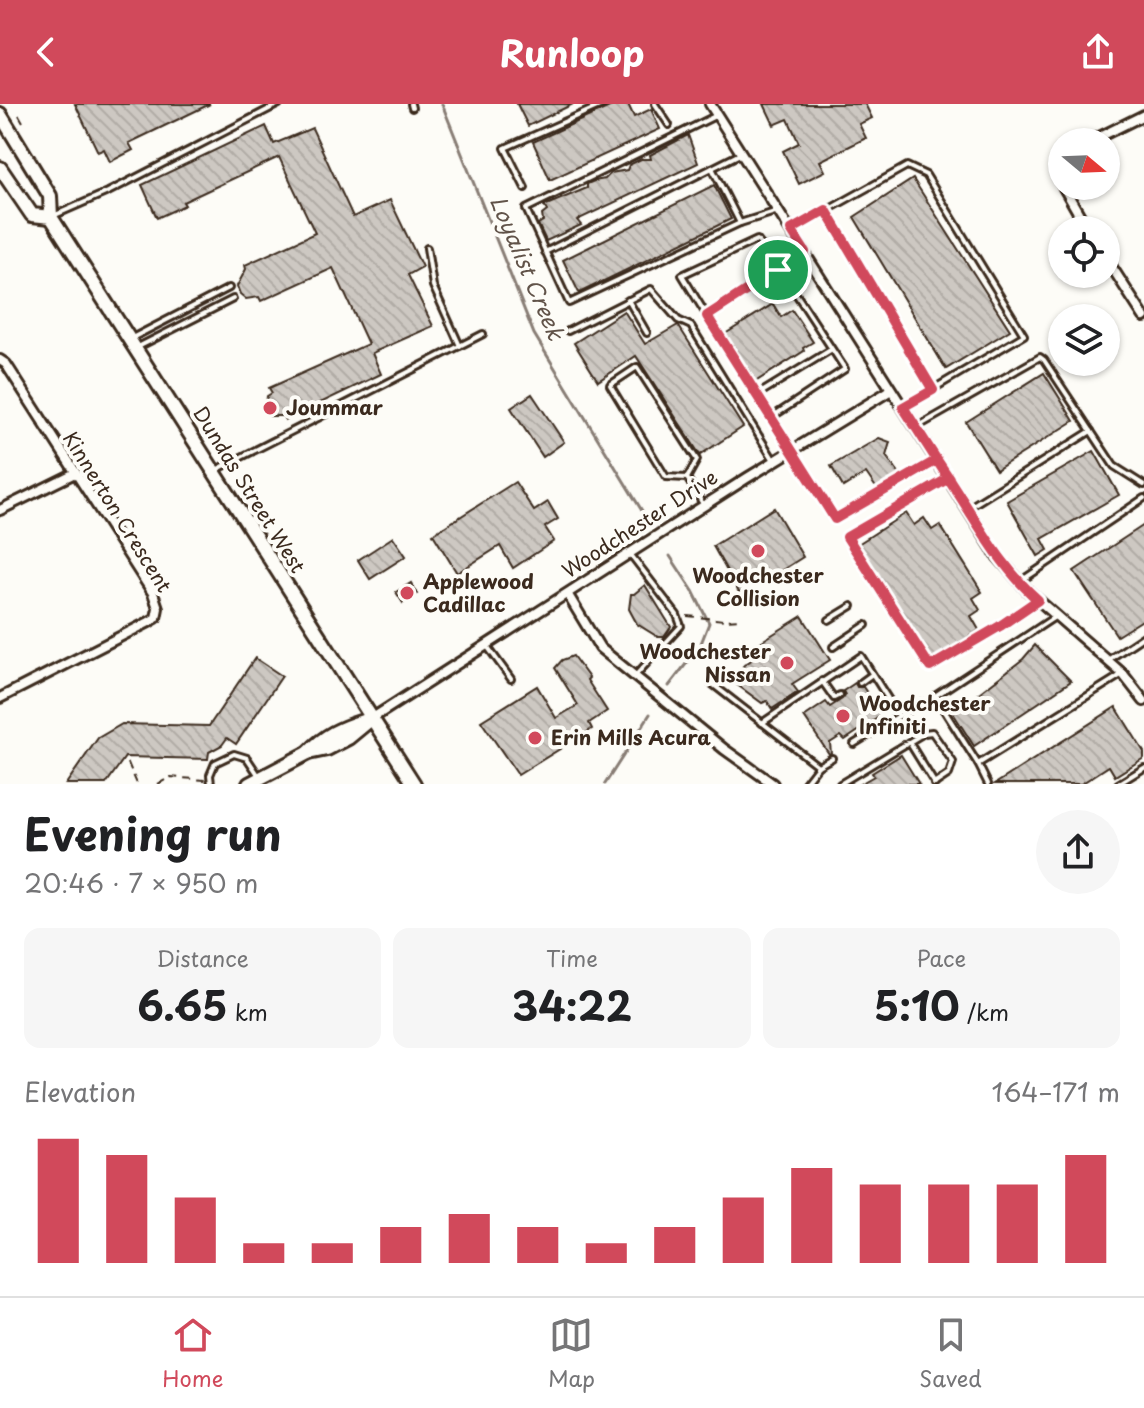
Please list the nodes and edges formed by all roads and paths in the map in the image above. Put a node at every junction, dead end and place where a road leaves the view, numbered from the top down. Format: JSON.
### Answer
{"nodes":[{"id":1,"x":279,"y":104,"type":"edge"},
{"id":2,"x":604,"y":104,"type":"edge"},
{"id":3,"x":655,"y":104,"type":"edge"},
{"id":4,"x":710,"y":104,"type":"edge"},
{"id":5,"x":0,"y":114,"type":"edge"},
{"id":6,"x":19,"y":115,"type":"dead end"},
{"id":7,"x":717,"y":115,"type":"junction"},
{"id":8,"x":1144,"y":115,"type":"edge"},
{"id":9,"x":23,"y":122,"type":"dead end"},
{"id":10,"x":669,"y":125,"type":"dead end"},
{"id":11,"x":1118,"y":128,"type":"edge"},
{"id":12,"x":742,"y":153,"type":"junction"},
{"id":13,"x":0,"y":168,"type":"edge"},
{"id":14,"x":712,"y":168,"type":"junction"},
{"id":15,"x":525,"y":188,"type":"dead end"},
{"id":16,"x":826,"y":210,"type":"junction"},
{"id":17,"x":779,"y":211,"type":"junction"},
{"id":18,"x":51,"y":217,"type":"junction"},
{"id":19,"x":740,"y":223,"type":"junction"},
{"id":20,"x":791,"y":230,"type":"junction"},
{"id":21,"x":427,"y":248,"type":"dead end"},
{"id":22,"x":545,"y":252,"type":"junction"},
{"id":23,"x":805,"y":252,"type":"junction"},
{"id":24,"x":778,"y":270,"type":"junction"},
{"id":25,"x":1120,"y":280,"type":"edge"},
{"id":26,"x":229,"y":288,"type":"dead end"},
{"id":27,"x":233,"y":299,"type":"dead end"},
{"id":28,"x":628,"y":300,"type":"junction"},
{"id":29,"x":707,"y":316,"type":"junction"},
{"id":30,"x":1144,"y":317,"type":"edge"},
{"id":31,"x":568,"y":331,"type":"dead end"},
{"id":32,"x":647,"y":333,"type":"dead end"},
{"id":33,"x":483,"y":334,"type":"dead end"},
{"id":34,"x":133,"y":344,"type":"junction"},
{"id":35,"x":460,"y":346,"type":"junction"},
{"id":36,"x":832,"y":349,"type":"junction"},
{"id":37,"x":0,"y":360,"type":"edge"},
{"id":38,"x":891,"y":390,"type":"junction"},
{"id":39,"x":933,"y":390,"type":"junction"},
{"id":40,"x":757,"y":395,"type":"junction"},
{"id":41,"x":903,"y":407,"type":"junction"},
{"id":42,"x":772,"y":417,"type":"junction"},
{"id":43,"x":916,"y":428,"type":"junction"},
{"id":44,"x":1091,"y":431,"type":"junction"},
{"id":45,"x":792,"y":450,"type":"junction"},
{"id":46,"x":937,"y":460,"type":"junction"},
{"id":47,"x":775,"y":462,"type":"junction"},
{"id":48,"x":214,"y":471,"type":"junction"},
{"id":49,"x":75,"y":473,"type":"junction"},
{"id":50,"x":687,"y":478,"type":"junction"},
{"id":51,"x":949,"y":478,"type":"junction"},
{"id":52,"x":1144,"y":485,"type":"edge"},
{"id":53,"x":1144,"y":498,"type":"edge"},
{"id":54,"x":705,"y":506,"type":"junction"},
{"id":55,"x":968,"y":508,"type":"junction"},
{"id":56,"x":0,"y":510,"type":"edge"},
{"id":57,"x":629,"y":553,"type":"junction"},
{"id":58,"x":1019,"y":583,"type":"junction"},
{"id":59,"x":568,"y":595,"type":"junction"},
{"id":60,"x":1038,"y":600,"type":"junction"},
{"id":61,"x":852,"y":606,"type":"dead end"},
{"id":62,"x":677,"y":615,"type":"junction"},
{"id":63,"x":1056,"y":616,"type":"junction"},
{"id":64,"x":741,"y":619,"type":"dead end"},
{"id":65,"x":829,"y":620,"type":"dead end"},
{"id":66,"x":866,"y":625,"type":"dead end"},
{"id":67,"x":1144,"y":636,"type":"edge"},
{"id":68,"x":487,"y":646,"type":"junction"},
{"id":69,"x":833,"y":647,"type":"dead end"},
{"id":70,"x":1108,"y":660,"type":"junction"},
{"id":71,"x":872,"y":674,"type":"junction"},
{"id":72,"x":1123,"y":674,"type":"junction"},
{"id":73,"x":634,"y":677,"type":"junction"},
{"id":74,"x":511,"y":679,"type":"dead end"},
{"id":75,"x":822,"y":681,"type":"junction"},
{"id":76,"x":711,"y":683,"type":"dead end"},
{"id":77,"x":860,"y":683,"type":"dead end"},
{"id":78,"x":840,"y":695,"type":"dead end"},
{"id":79,"x":0,"y":698,"type":"edge"},
{"id":80,"x":1144,"y":701,"type":"edge"},
{"id":81,"x":922,"y":702,"type":"dead end"},
{"id":82,"x":899,"y":716,"type":"junction"},
{"id":83,"x":371,"y":719,"type":"junction"},
{"id":84,"x":762,"y":723,"type":"junction"},
{"id":85,"x":909,"y":742,"type":"junction"},
{"id":86,"x":854,"y":744,"type":"dead end"},
{"id":87,"x":832,"y":758,"type":"dead end"},
{"id":88,"x":128,"y":763,"type":"dead end"},
{"id":89,"x":978,"y":764,"type":"junction"},
{"id":90,"x":818,"y":766,"type":"junction"},
{"id":91,"x":1144,"y":768,"type":"edge"},
{"id":92,"x":758,"y":774,"type":"junction"},
{"id":93,"x":254,"y":781,"type":"edge"},
{"id":94,"x":211,"y":782,"type":"edge"},
{"id":95,"x":137,"y":784,"type":"edge"},
{"id":96,"x":158,"y":784,"type":"edge"},
{"id":97,"x":414,"y":784,"type":"edge"},
{"id":98,"x":763,"y":784,"type":"edge"},
{"id":99,"x":773,"y":784,"type":"edge"},
{"id":100,"x":804,"y":784,"type":"edge"},
{"id":101,"x":840,"y":784,"type":"edge"},
{"id":102,"x":935,"y":784,"type":"edge"},
{"id":103,"x":988,"y":784,"type":"edge"},
{"id":104,"x":1118,"y":784,"type":"edge"}],
"edges":[{"from":1,"to":18,"type":"lane"},
{"from":2,"to":15,"type":"lane"},
{"from":3,"to":10,"type":"lane"},
{"from":4,"to":7,"type":"street"},
{"from":5,"to":18,"type":"main road","name":"Dundas Street West"},
{"from":6,"to":9,"type":"path"},
{"from":7,"to":12,"type":"street"},
{"from":7,"to":22,"type":"lane"},
{"from":8,"to":11,"type":"street"},
{"from":12,"to":14,"type":"lane"},
{"from":12,"to":17,"type":"street"},
{"from":13,"to":18,"type":"main road","name":"Dundas Street West"},
{"from":14,"to":19,"type":"lane"},
{"from":14,"to":22,"type":"lane"},
{"from":16,"to":20,"type":"lane"},
{"from":16,"to":39,"type":"lane"},
{"from":16,"to":39,"type":"lane"},
{"from":17,"to":19,"type":"lane"},
{"from":17,"to":20,"type":"street"},
{"from":18,"to":34,"type":"main road","name":"Dundas Street West"},
{"from":19,"to":22,"type":"lane"},
{"from":20,"to":23,"type":"street"},
{"from":21,"to":35,"type":"lane"},
{"from":23,"to":24,"type":"lane"},
{"from":23,"to":38,"type":"street"},
{"from":24,"to":29,"type":"lane"},
{"from":24,"to":29,"type":"lane"},
{"from":24,"to":36,"type":"lane"},
{"from":25,"to":30,"type":"street"},
{"from":26,"to":34,"type":"lane"},
{"from":27,"to":34,"type":"lane"},
{"from":28,"to":31,"type":"lane"},
{"from":28,"to":32,"type":"lane"},
{"from":28,"to":47,"type":"lane"},
{"from":29,"to":40,"type":"lane"},
{"from":33,"to":35,"type":"lane"},
{"from":34,"to":48,"type":"main road","name":"Dundas Street West"},
{"from":35,"to":48,"type":"lane"},
{"from":36,"to":40,"type":"lane"},
{"from":36,"to":42,"type":"lane"},
{"from":37,"to":49,"type":"street","name":"Kinnerton Crescent"},
{"from":38,"to":41,"type":"street"},
{"from":38,"to":45,"type":"street","name":"Woodchester Drive"},
{"from":39,"to":41,"type":"lane"},
{"from":40,"to":42,"type":"lane"},
{"from":41,"to":43,"type":"street"},
{"from":42,"to":45,"type":"lane"},
{"from":43,"to":44,"type":"lane"},
{"from":43,"to":46,"type":"street"},
{"from":44,"to":52,"type":"lane"},
{"from":44,"to":55,"type":"lane"},
{"from":45,"to":46,"type":"lane"},
{"from":45,"to":47,"type":"street","name":"Woodchester Drive"},
{"from":46,"to":51,"type":"street"},
{"from":47,"to":54,"type":"street","name":"Woodchester Drive"},
{"from":48,"to":83,"type":"main road","name":"Dundas Street West"},
{"from":49,"to":56,"type":"street"},
{"from":49,"to":79,"type":"street","name":"Kinnerton Crescent"},
{"from":50,"to":50,"type":"lane"},
{"from":50,"to":54,"type":"lane"},
{"from":51,"to":55,"type":"street"},
{"from":51,"to":60,"type":"lane"},
{"from":53,"to":58,"type":"lane"},
{"from":54,"to":57,"type":"street","name":"Woodchester Drive"},
{"from":55,"to":58,"type":"street"},
{"from":57,"to":59,"type":"street","name":"Woodchester Drive"},
{"from":57,"to":62,"type":"lane"},
{"from":58,"to":60,"type":"street"},
{"from":59,"to":68,"type":"street","name":"Woodchester Drive"},
{"from":59,"to":73,"type":"street"},
{"from":60,"to":63,"type":"street"},
{"from":61,"to":65,"type":"lane"},
{"from":62,"to":64,"type":"path"},
{"from":62,"to":73,"type":"lane"},
{"from":63,"to":70,"type":"street"},
{"from":63,"to":89,"type":"lane"},
{"from":66,"to":69,"type":"lane"},
{"from":67,"to":70,"type":"lane"},
{"from":68,"to":74,"type":"lane"},
{"from":68,"to":83,"type":"street","name":"Woodchester Drive"},
{"from":70,"to":72,"type":"street"},
{"from":71,"to":75,"type":"lane"},
{"from":71,"to":77,"type":"lane"},
{"from":71,"to":82,"type":"lane"},
{"from":72,"to":80,"type":"street"},
{"from":72,"to":89,"type":"lane"},
{"from":73,"to":92,"type":"street"},
{"from":75,"to":78,"type":"lane"},
{"from":75,"to":84,"type":"lane"},
{"from":76,"to":84,"type":"lane"},
{"from":81,"to":82,"type":"lane"},
{"from":82,"to":86,"type":"lane"},
{"from":83,"to":93,"type":"main road","name":"Woodchester Drive"},
{"from":83,"to":97,"type":"main road","name":"Dundas Street West"},
{"from":84,"to":90,"type":"lane"},
{"from":85,"to":101,"type":"lane"},
{"from":85,"to":102,"type":"lane"},
{"from":85,"to":102,"type":"lane"},
{"from":87,"to":90,"type":"lane"},
{"from":88,"to":95,"type":"path"},
{"from":89,"to":103,"type":"lane"},
{"from":90,"to":100,"type":"lane"},
{"from":91,"to":104,"type":"lane"},
{"from":92,"to":98,"type":"street"},
{"from":92,"to":99,"type":"street"},
{"from":93,"to":94,"type":"lane"},
{"from":94,"to":96,"type":"path"}]}
